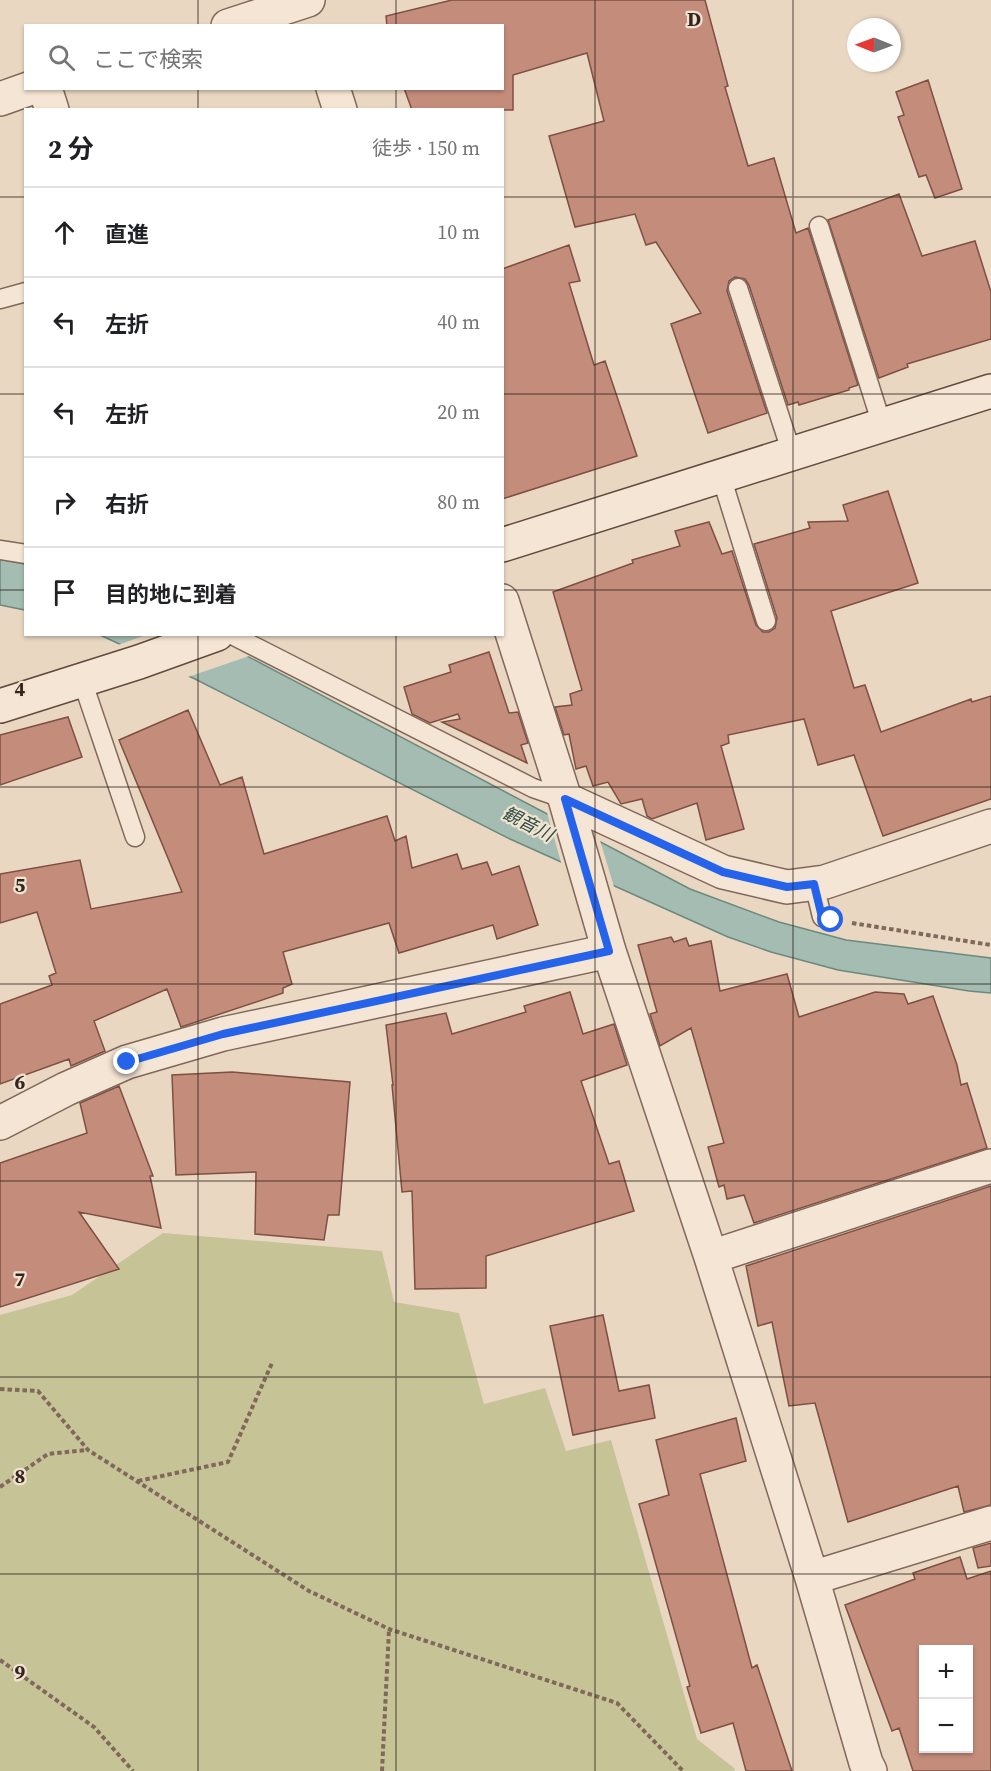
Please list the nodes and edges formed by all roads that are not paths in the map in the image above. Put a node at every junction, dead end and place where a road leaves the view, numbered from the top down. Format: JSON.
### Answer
{"nodes":[{"id":1,"x":307,"y":7,"type":"edge"},
{"id":2,"x":236,"y":24,"type":"edge"},
{"id":3,"x":25,"y":90,"type":"edge"},
{"id":4,"x":46,"y":90,"type":"edge"},
{"id":5,"x":334,"y":90,"type":"edge"},
{"id":6,"x":0,"y":99,"type":"edge"},
{"id":7,"x":51,"y":108,"type":"edge"},
{"id":8,"x":339,"y":108,"type":"edge"},
{"id":9,"x":819,"y":226,"type":"dead end"},
{"id":10,"x":738,"y":288,"type":"dead end"},
{"id":11,"x":24,"y":293,"type":"edge"},
{"id":12,"x":0,"y":299,"type":"edge"},
{"id":13,"x":989,"y":397,"type":"edge"},
{"id":14,"x":882,"y":425,"type":"junction"},
{"id":15,"x":792,"y":454,"type":"junction"},
{"id":16,"x":721,"y":476,"type":"junction"},
{"id":17,"x":504,"y":544,"type":"edge"},
{"id":18,"x":0,"y":550,"type":"edge"},
{"id":19,"x":24,"y":554,"type":"edge"},
{"id":20,"x":504,"y":607,"type":"edge"},
{"id":21,"x":766,"y":621,"type":"dead end"},
{"id":22,"x":213,"y":636,"type":"edge"},
{"id":23,"x":234,"y":636,"type":"edge"},
{"id":24,"x":81,"y":680,"type":"junction"},
{"id":25,"x":0,"y":706,"type":"edge"},
{"id":26,"x":567,"y":806,"type":"junction"},
{"id":27,"x":991,"y":826,"type":"edge"},
{"id":28,"x":135,"y":837,"type":"dead end"},
{"id":29,"x":814,"y":884,"type":"junction"},
{"id":30,"x":822,"y":917,"type":"road end"},
{"id":31,"x":609,"y":951,"type":"junction"},
{"id":32,"x":0,"y":1123,"type":"edge"},
{"id":33,"x":991,"y":1166,"type":"edge"},
{"id":34,"x":711,"y":1257,"type":"junction"},
{"id":35,"x":991,"y":1523,"type":"edge"},
{"id":36,"x":812,"y":1578,"type":"junction"},
{"id":37,"x":870,"y":1771,"type":"edge"}],
"edges":[{"from":1,"to":2,"type":"street"},
{"from":3,"to":6,"type":"street"},
{"from":4,"to":7,"type":"street"},
{"from":5,"to":8,"type":"street"},
{"from":9,"to":14,"type":"lane"},
{"from":10,"to":15,"type":"lane"},
{"from":11,"to":12,"type":"lane"},
{"from":13,"to":14,"type":"street"},
{"from":14,"to":15,"type":"street"},
{"from":15,"to":16,"type":"street"},
{"from":16,"to":17,"type":"street"},
{"from":16,"to":21,"type":"lane"},
{"from":18,"to":19,"type":"lane"},
{"from":20,"to":26,"type":"street"},
{"from":22,"to":24,"type":"street"},
{"from":23,"to":26,"type":"lane"},
{"from":24,"to":25,"type":"street"},
{"from":24,"to":28,"type":"lane"},
{"from":26,"to":29,"type":"street"},
{"from":26,"to":31,"type":"street"},
{"from":27,"to":29,"type":"street"},
{"from":29,"to":30,"type":"lane"},
{"from":31,"to":32,"type":"street"},
{"from":31,"to":34,"type":"street"},
{"from":33,"to":34,"type":"street"},
{"from":34,"to":36,"type":"street"},
{"from":35,"to":36,"type":"street"},
{"from":36,"to":37,"type":"street"}]}
